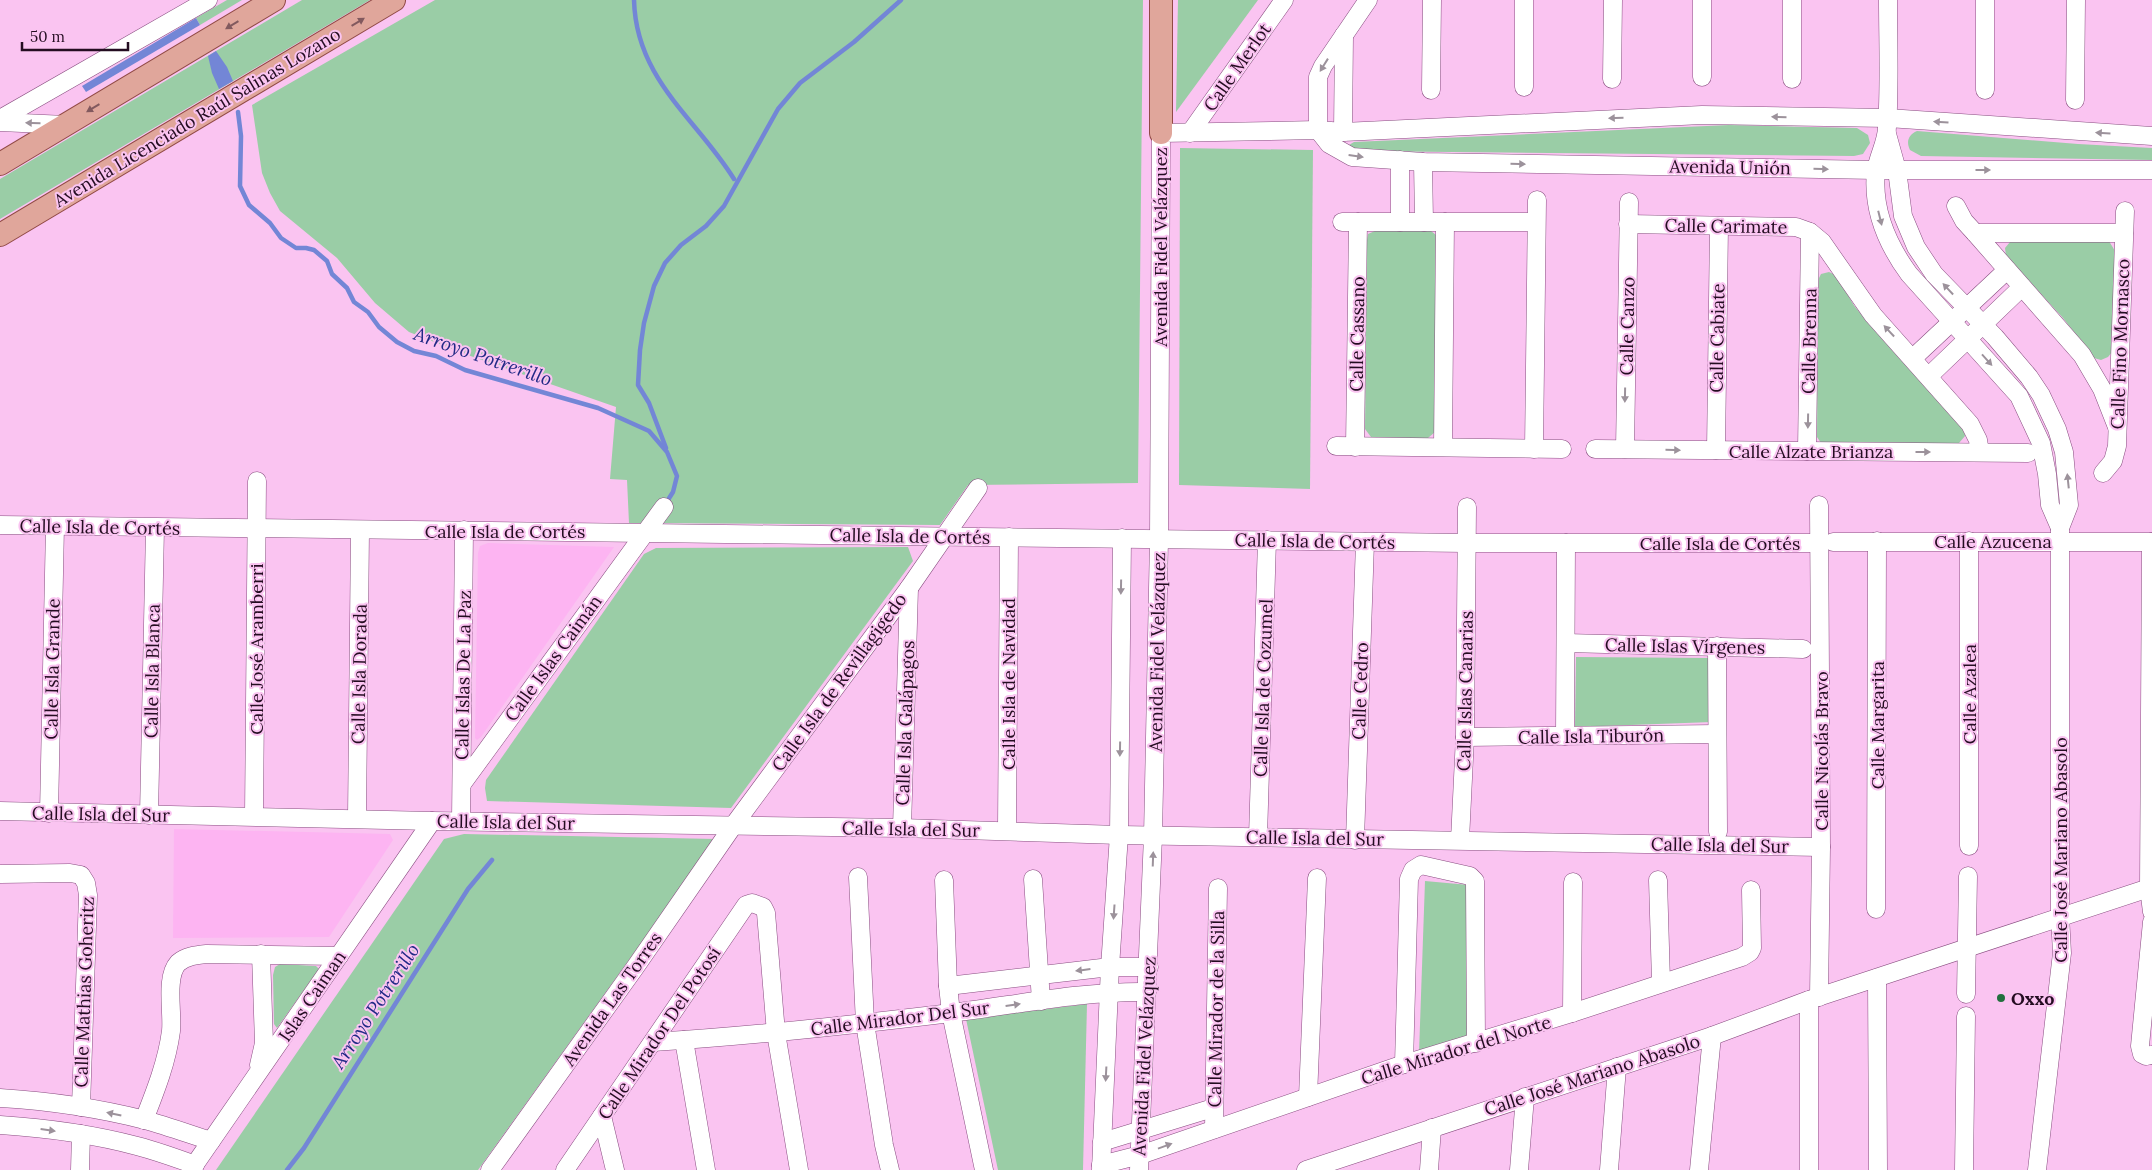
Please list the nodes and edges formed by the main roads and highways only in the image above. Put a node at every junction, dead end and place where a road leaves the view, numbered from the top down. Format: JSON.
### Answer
{"nodes":[{"id":1,"x":274,"y":0,"type":"edge"},
{"id":2,"x":394,"y":0,"type":"edge"},
{"id":3,"x":1161,"y":0,"type":"edge"},
{"id":4,"x":1161,"y":133,"type":"road end"},
{"id":5,"x":0,"y":164,"type":"edge"},
{"id":6,"x":36,"y":213,"type":"junction"},
{"id":7,"x":0,"y":216,"type":"edge"},
{"id":8,"x":0,"y":235,"type":"edge"}],
"edges":[{"from":1,"to":5,"type":"main road","one_way":true},
{"from":6,"to":2,"type":"main road","name":"Avenida Licenciado Raúl Salinas Lozano","one_way":true},
{"from":3,"to":4,"type":"main road"},
{"from":6,"to":7,"type":"main road"},
{"from":6,"to":8,"type":"main road","name":"Avenida Licenciado Raúl Salinas Lozano"}]}
